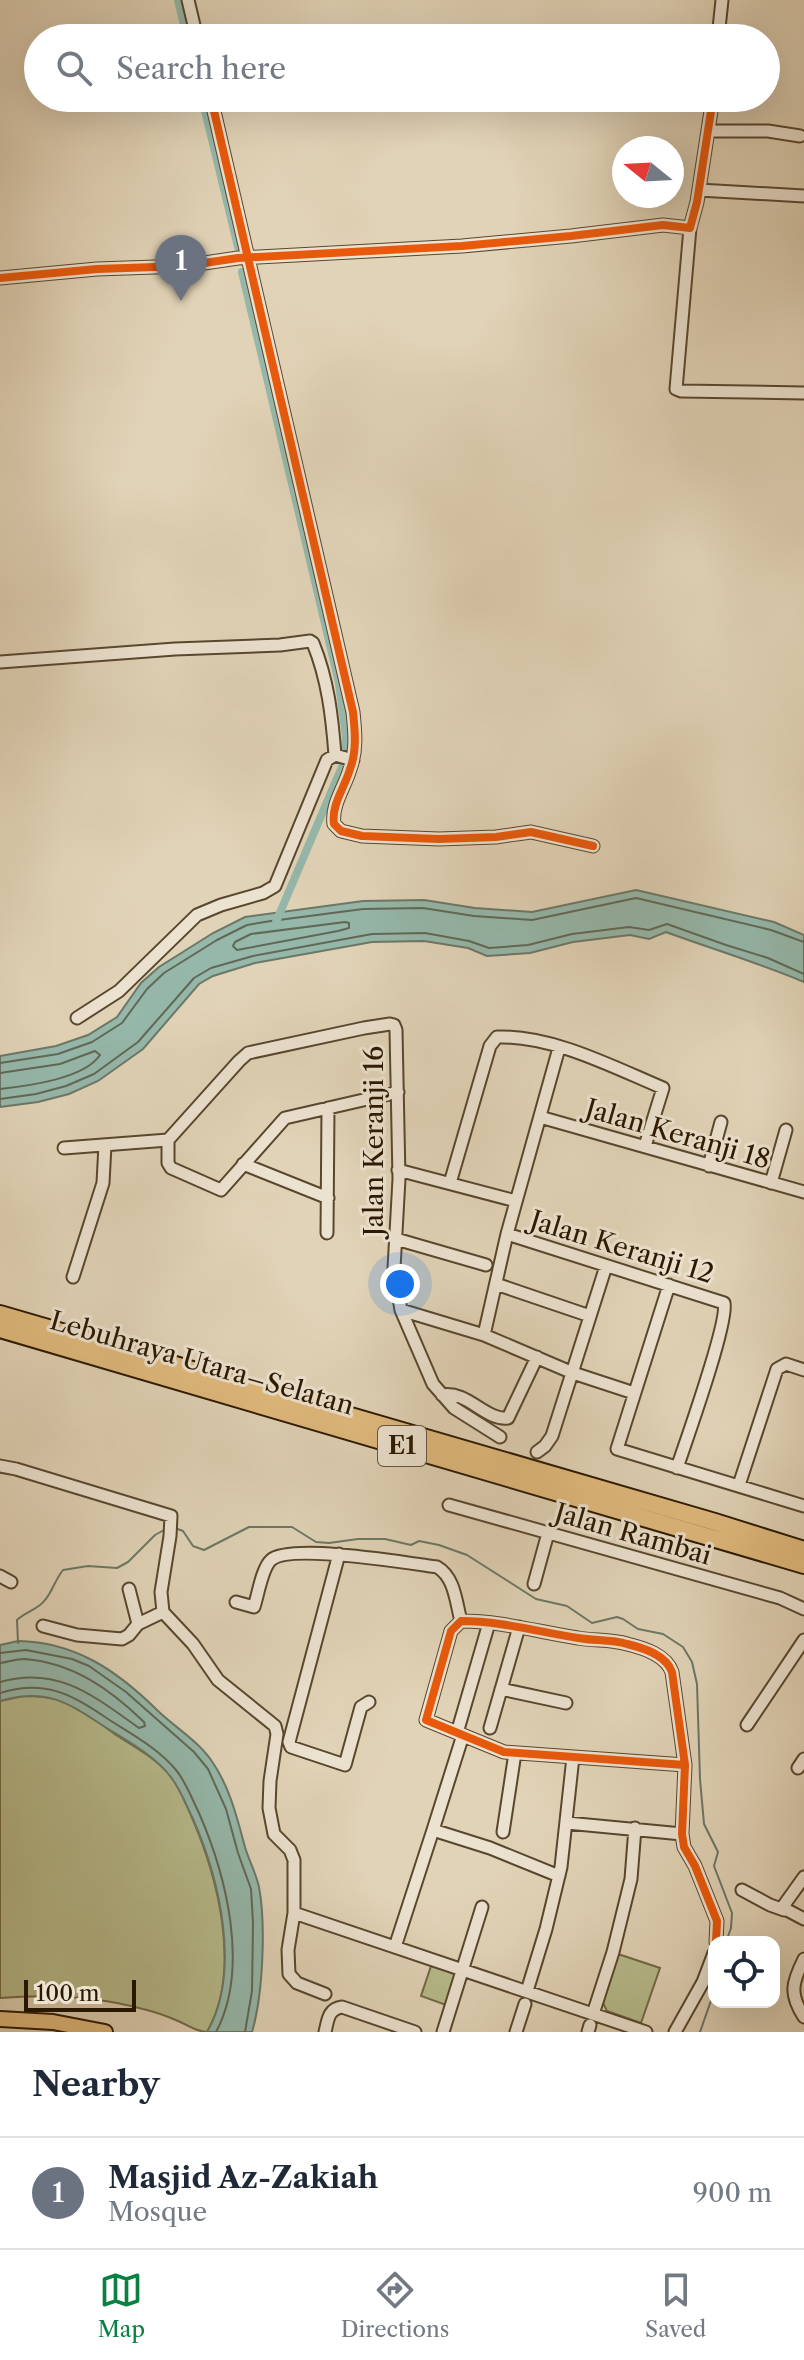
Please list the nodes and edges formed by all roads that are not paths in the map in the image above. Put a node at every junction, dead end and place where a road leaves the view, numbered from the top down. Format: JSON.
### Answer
{"nodes":[{"id":1,"x":188,"y":0,"type":"edge"},
{"id":2,"x":722,"y":0,"type":"edge"},
{"id":3,"x":194,"y":24,"type":"edge"},
{"id":4,"x":719,"y":24,"type":"edge"},
{"id":5,"x":214,"y":112,"type":"edge"},
{"id":6,"x":711,"y":112,"type":"edge"},
{"id":7,"x":708,"y":131,"type":"junction"},
{"id":8,"x":800,"y":136,"type":"dead end"},
{"id":9,"x":699,"y":190,"type":"junction"},
{"id":10,"x":804,"y":196,"type":"edge"},
{"id":11,"x":690,"y":228,"type":"junction"},
{"id":12,"x":247,"y":258,"type":"junction"},
{"id":13,"x":0,"y":278,"type":"edge"},
{"id":14,"x":804,"y":393,"type":"edge"},
{"id":15,"x":0,"y":662,"type":"edge"},
{"id":16,"x":343,"y":757,"type":"junction"},
{"id":17,"x":593,"y":846,"type":"dead end"},
{"id":18,"x":77,"y":1018,"type":"dead end"},
{"id":19,"x":559,"y":1048,"type":"junction"},
{"id":20,"x":398,"y":1092,"type":"junction"},
{"id":21,"x":328,"y":1108,"type":"junction"},
{"id":22,"x":540,"y":1117,"type":"junction"},
{"id":23,"x":721,"y":1122,"type":"dead end"},
{"id":24,"x":786,"y":1130,"type":"dead end"},
{"id":25,"x":168,"y":1140,"type":"junction"},
{"id":26,"x":105,"y":1145,"type":"junction"},
{"id":27,"x":645,"y":1146,"type":"junction"},
{"id":28,"x":64,"y":1148,"type":"dead end"},
{"id":29,"x":243,"y":1164,"type":"junction"},
{"id":30,"x":709,"y":1166,"type":"junction"},
{"id":31,"x":398,"y":1170,"type":"junction"},
{"id":32,"x":450,"y":1183,"type":"junction"},
{"id":33,"x":771,"y":1183,"type":"junction"},
{"id":34,"x":804,"y":1192,"type":"edge"},
{"id":35,"x":328,"y":1198,"type":"junction"},
{"id":36,"x":516,"y":1201,"type":"junction"},
{"id":37,"x":327,"y":1233,"type":"dead end"},
{"id":38,"x":507,"y":1234,"type":"junction"},
{"id":39,"x":396,"y":1239,"type":"junction"},
{"id":40,"x":486,"y":1265,"type":"dead end"},
{"id":41,"x":606,"y":1266,"type":"junction"},
{"id":42,"x":73,"y":1277,"type":"dead end"},
{"id":43,"x":496,"y":1284,"type":"junction"},
{"id":44,"x":669,"y":1285,"type":"junction"},
{"id":45,"x":401,"y":1310,"type":"junction"},
{"id":46,"x":0,"y":1314,"type":"edge"},
{"id":47,"x":590,"y":1316,"type":"junction"},
{"id":48,"x":0,"y":1329,"type":"edge"},
{"id":49,"x":484,"y":1335,"type":"junction"},
{"id":50,"x":537,"y":1357,"type":"junction"},
{"id":51,"x":804,"y":1370,"type":"edge"},
{"id":52,"x":573,"y":1373,"type":"junction"},
{"id":53,"x":634,"y":1393,"type":"junction"},
{"id":54,"x":442,"y":1395,"type":"junction"},
{"id":55,"x":500,"y":1437,"type":"dead end"},
{"id":56,"x":537,"y":1452,"type":"dead end"},
{"id":57,"x":0,"y":1466,"type":"edge"},
{"id":58,"x":677,"y":1468,"type":"junction"},
{"id":59,"x":739,"y":1485,"type":"junction"},
{"id":60,"x":449,"y":1505,"type":"dead end"},
{"id":61,"x":804,"y":1506,"type":"edge"},
{"id":62,"x":548,"y":1533,"type":"junction"},
{"id":63,"x":804,"y":1550,"type":"edge"},
{"id":64,"x":339,"y":1554,"type":"junction"},
{"id":65,"x":804,"y":1565,"type":"edge"},
{"id":66,"x":534,"y":1584,"type":"dead end"},
{"id":67,"x":129,"y":1589,"type":"dead end"},
{"id":68,"x":236,"y":1602,"type":"dead end"},
{"id":69,"x":804,"y":1609,"type":"edge"},
{"id":70,"x":163,"y":1612,"type":"junction"},
{"id":71,"x":461,"y":1621,"type":"junction"},
{"id":72,"x":489,"y":1623,"type":"junction"},
{"id":73,"x":138,"y":1624,"type":"junction"},
{"id":74,"x":43,"y":1626,"type":"dead end"},
{"id":75,"x":519,"y":1627,"type":"junction"},
{"id":76,"x":804,"y":1640,"type":"edge"},
{"id":77,"x":501,"y":1689,"type":"junction"},
{"id":78,"x":369,"y":1702,"type":"dead end"},
{"id":79,"x":566,"y":1703,"type":"dead end"},
{"id":80,"x":747,"y":1725,"type":"dead end"},
{"id":81,"x":490,"y":1728,"type":"dead end"},
{"id":82,"x":460,"y":1734,"type":"junction"},
{"id":83,"x":515,"y":1753,"type":"junction"},
{"id":84,"x":573,"y":1757,"type":"junction"},
{"id":85,"x":685,"y":1765,"type":"junction"},
{"id":86,"x":567,"y":1823,"type":"junction"},
{"id":87,"x":635,"y":1828,"type":"junction"},
{"id":88,"x":433,"y":1830,"type":"junction"},
{"id":89,"x":503,"y":1832,"type":"dead end"},
{"id":90,"x":682,"y":1834,"type":"junction"},
{"id":91,"x":559,"y":1876,"type":"junction"},
{"id":92,"x":804,"y":1877,"type":"edge"},
{"id":93,"x":742,"y":1890,"type":"dead end"},
{"id":94,"x":482,"y":1907,"type":"dead end"},
{"id":95,"x":785,"y":1908,"type":"junction"},
{"id":96,"x":294,"y":1913,"type":"junction"},
{"id":97,"x":804,"y":1919,"type":"edge"},
{"id":98,"x":716,"y":1936,"type":"edge"},
{"id":99,"x":395,"y":1947,"type":"junction"},
{"id":100,"x":804,"y":1959,"type":"edge"},
{"id":101,"x":708,"y":1969,"type":"edge"},
{"id":102,"x":463,"y":1970,"type":"junction"},
{"id":103,"x":325,"y":1994,"type":"dead end"},
{"id":104,"x":526,"y":1998,"type":"junction"},
{"id":105,"x":804,"y":2017,"type":"edge"},
{"id":106,"x":0,"y":2019,"type":"edge"},
{"id":107,"x":590,"y":2024,"type":"edge"},
{"id":108,"x":105,"y":2032,"type":"edge"},
{"id":109,"x":325,"y":2032,"type":"edge"},
{"id":110,"x":415,"y":2032,"type":"edge"},
{"id":111,"x":443,"y":2032,"type":"edge"},
{"id":112,"x":516,"y":2032,"type":"edge"},
{"id":113,"x":646,"y":2032,"type":"edge"},
{"id":114,"x":675,"y":2032,"type":"edge"}],
"edges":[{"from":1,"to":3,"type":"street"},
{"from":2,"to":4,"type":"street"},
{"from":5,"to":12,"type":"street"},
{"from":6,"to":7,"type":"street"},
{"from":7,"to":8,"type":"street"},
{"from":7,"to":9,"type":"street"},
{"from":9,"to":10,"type":"street"},
{"from":9,"to":11,"type":"street"},
{"from":11,"to":12,"type":"street"},
{"from":11,"to":14,"type":"street"},
{"from":12,"to":13,"type":"street"},
{"from":12,"to":16,"type":"street"},
{"from":15,"to":16,"type":"street"},
{"from":16,"to":17,"type":"street"},
{"from":16,"to":18,"type":"street"},
{"from":19,"to":22,"type":"street"},
{"from":19,"to":27,"type":"street"},
{"from":19,"to":32,"type":"street"},
{"from":20,"to":21,"type":"street"},
{"from":20,"to":25,"type":"street","name":"Jalan Keranji 16"},
{"from":20,"to":31,"type":"street","name":"Jalan Keranji 16"},
{"from":21,"to":29,"type":"street"},
{"from":21,"to":35,"type":"street"},
{"from":22,"to":27,"type":"street","name":"Jalan Keranji 18"},
{"from":22,"to":36,"type":"street"},
{"from":23,"to":30,"type":"street"},
{"from":24,"to":33,"type":"street"},
{"from":25,"to":26,"type":"street"},
{"from":25,"to":29,"type":"street"},
{"from":26,"to":28,"type":"street"},
{"from":26,"to":42,"type":"street"},
{"from":27,"to":30,"type":"street","name":"Jalan Keranji 18"},
{"from":29,"to":35,"type":"street"},
{"from":30,"to":33,"type":"street","name":"Jalan Keranji 18"},
{"from":31,"to":32,"type":"street"},
{"from":31,"to":39,"type":"street","name":"Jalan Keranji 16"},
{"from":32,"to":36,"type":"street"},
{"from":33,"to":34,"type":"street","name":"Jalan Keranji 18"},
{"from":35,"to":37,"type":"street"},
{"from":36,"to":38,"type":"street"},
{"from":38,"to":41,"type":"street","name":"Jalan Keranji 12"},
{"from":38,"to":43,"type":"street"},
{"from":39,"to":40,"type":"street"},
{"from":39,"to":45,"type":"street","name":"Jalan Keranji 16"},
{"from":41,"to":44,"type":"street","name":"Jalan Keranji 12"},
{"from":41,"to":47,"type":"street"},
{"from":43,"to":47,"type":"street"},
{"from":43,"to":49,"type":"street"},
{"from":44,"to":53,"type":"street"},
{"from":44,"to":58,"type":"street","name":"Jalan Keranji 12"},
{"from":45,"to":49,"type":"street"},
{"from":45,"to":54,"type":"street","name":"Jalan Keranji 16"},
{"from":46,"to":63,"type":"highway","name":"Lebuhraya Utara–Selatan","number":"E1"},
{"from":47,"to":52,"type":"street"},
{"from":48,"to":65,"type":"highway","name":"Lebuhraya Utara–Selatan","number":"E1"},
{"from":49,"to":50,"type":"street"},
{"from":50,"to":52,"type":"street"},
{"from":50,"to":54,"type":"street"},
{"from":51,"to":59,"type":"street"},
{"from":52,"to":53,"type":"street"},
{"from":52,"to":56,"type":"street"},
{"from":53,"to":58,"type":"street"},
{"from":54,"to":55,"type":"street"},
{"from":57,"to":70,"type":"street"},
{"from":58,"to":59,"type":"street"},
{"from":59,"to":61,"type":"street"},
{"from":60,"to":62,"type":"street","name":"Jalan Rambai"},
{"from":62,"to":66,"type":"street"},
{"from":62,"to":69,"type":"street","name":"Jalan Rambai"},
{"from":64,"to":68,"type":"street"},
{"from":64,"to":71,"type":"street"},
{"from":64,"to":78,"type":"street"},
{"from":67,"to":73,"type":"street"},
{"from":70,"to":73,"type":"street"},
{"from":70,"to":96,"type":"street"},
{"from":71,"to":72,"type":"street"},
{"from":71,"to":82,"type":"street"},
{"from":72,"to":75,"type":"street"},
{"from":72,"to":82,"type":"street"},
{"from":73,"to":74,"type":"street"},
{"from":75,"to":77,"type":"street"},
{"from":75,"to":85,"type":"street"},
{"from":76,"to":80,"type":"street"},
{"from":77,"to":79,"type":"street"},
{"from":77,"to":81,"type":"street"},
{"from":82,"to":83,"type":"street"},
{"from":82,"to":88,"type":"street"},
{"from":83,"to":84,"type":"street"},
{"from":83,"to":89,"type":"street"},
{"from":84,"to":85,"type":"street"},
{"from":84,"to":86,"type":"street"},
{"from":85,"to":90,"type":"street"},
{"from":86,"to":87,"type":"street"},
{"from":86,"to":91,"type":"street"},
{"from":87,"to":90,"type":"street"},
{"from":87,"to":107,"type":"street"},
{"from":88,"to":91,"type":"street"},
{"from":88,"to":99,"type":"street"},
{"from":90,"to":98,"type":"street"},
{"from":91,"to":104,"type":"street"},
{"from":92,"to":95,"type":"street"},
{"from":93,"to":95,"type":"street"},
{"from":94,"to":102,"type":"street"},
{"from":95,"to":97,"type":"street"},
{"from":96,"to":99,"type":"street"},
{"from":96,"to":103,"type":"street"},
{"from":99,"to":102,"type":"street"},
{"from":100,"to":105,"type":"street"},
{"from":101,"to":114,"type":"street"},
{"from":102,"to":104,"type":"street"},
{"from":102,"to":111,"type":"street"},
{"from":104,"to":107,"type":"street"},
{"from":104,"to":112,"type":"street"},
{"from":106,"to":108,"type":"main road"},
{"from":107,"to":113,"type":"street"},
{"from":109,"to":110,"type":"street"}]}
